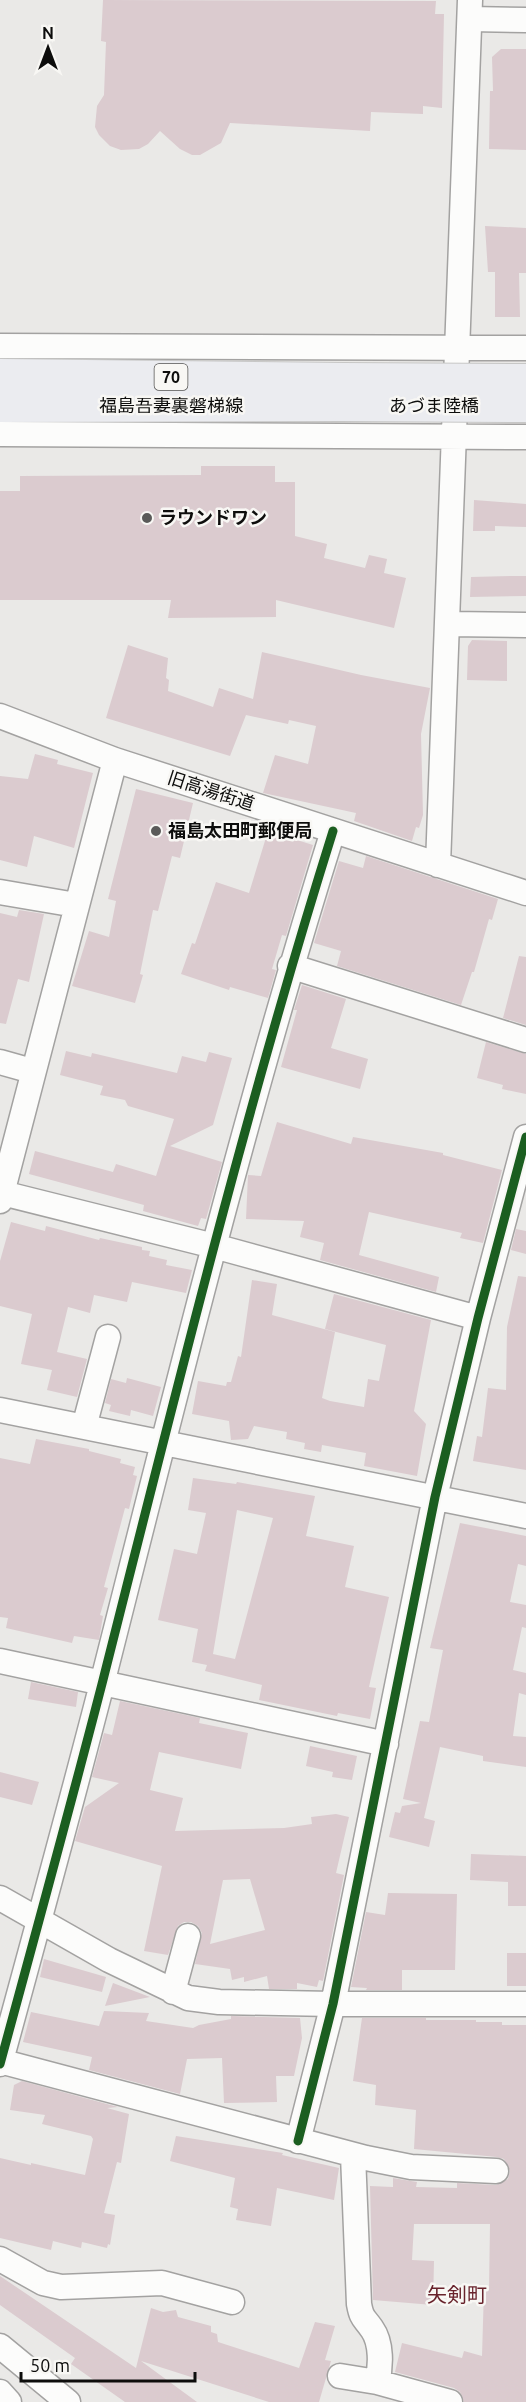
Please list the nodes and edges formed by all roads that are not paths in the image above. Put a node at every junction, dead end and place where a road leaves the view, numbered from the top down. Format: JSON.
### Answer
{"nodes":[{"id":1,"x":470,"y":9,"type":"edge"},
{"id":2,"x":526,"y":20,"type":"edge"},
{"id":3,"x":0,"y":346,"type":"edge"},
{"id":4,"x":458,"y":348,"type":"junction"},
{"id":5,"x":526,"y":348,"type":"edge"},
{"id":6,"x":0,"y":375,"type":"edge"},
{"id":7,"x":526,"y":380,"type":"edge"},
{"id":8,"x":342,"y":392,"type":"junction"},
{"id":9,"x":0,"y":406,"type":"edge"},
{"id":10,"x":526,"y":406,"type":"edge"},
{"id":11,"x":0,"y":434,"type":"edge"},
{"id":12,"x":526,"y":437,"type":"edge"},
{"id":13,"x":454,"y":438,"type":"junction"},
{"id":14,"x":448,"y":624,"type":"junction"},
{"id":15,"x":526,"y":625,"type":"edge"},
{"id":16,"x":1,"y":717,"type":"edge"},
{"id":17,"x":115,"y":760,"type":"junction"},
{"id":18,"x":333,"y":831,"type":"junction"},
{"id":19,"x":438,"y":865,"type":"junction"},
{"id":20,"x":0,"y":892,"type":"edge"},
{"id":21,"x":526,"y":893,"type":"edge"},
{"id":22,"x":76,"y":905,"type":"junction"},
{"id":23,"x":290,"y":966,"type":"junction"},
{"id":24,"x":526,"y":1040,"type":"edge"},
{"id":25,"x":0,"y":1062,"type":"edge"},
{"id":26,"x":32,"y":1071,"type":"junction"},
{"id":27,"x":526,"y":1137,"type":"edge"},
{"id":28,"x":1,"y":1193,"type":"edge"},
{"id":29,"x":214,"y":1246,"type":"junction"},
{"id":30,"x":478,"y":1318,"type":"junction"},
{"id":31,"x":108,"y":1337,"type":"dead end"},
{"id":32,"x":0,"y":1410,"type":"edge"},
{"id":33,"x":84,"y":1427,"type":"junction"},
{"id":34,"x":162,"y":1443,"type":"junction"},
{"id":35,"x":435,"y":1497,"type":"junction"},
{"id":36,"x":526,"y":1516,"type":"edge"},
{"id":37,"x":0,"y":1661,"type":"edge"},
{"id":38,"x":102,"y":1683,"type":"junction"},
{"id":39,"x":386,"y":1744,"type":"junction"},
{"id":40,"x":0,"y":1898,"type":"edge"},
{"id":41,"x":39,"y":1920,"type":"junction"},
{"id":42,"x":188,"y":1936,"type":"dead end"},
{"id":43,"x":173,"y":1992,"type":"junction"},
{"id":44,"x":333,"y":2004,"type":"junction"},
{"id":45,"x":526,"y":2004,"type":"edge"},
{"id":46,"x":0,"y":2062,"type":"edge"},
{"id":47,"x":298,"y":2140,"type":"junction"},
{"id":48,"x":353,"y":2155,"type":"junction"},
{"id":49,"x":496,"y":2171,"type":"dead end"},
{"id":50,"x":0,"y":2259,"type":"edge"},
{"id":51,"x":232,"y":2302,"type":"dead end"},
{"id":52,"x":0,"y":2346,"type":"edge"},
{"id":53,"x":340,"y":2376,"type":"dead end"},
{"id":54,"x":377,"y":2382,"type":"junction"},
{"id":55,"x":0,"y":2392,"type":"edge"},
{"id":56,"x":9,"y":2402,"type":"edge"},
{"id":57,"x":69,"y":2402,"type":"edge"},
{"id":58,"x":450,"y":2402,"type":"edge"}],
"edges":[{"from":1,"to":2,"type":"street"},
{"from":1,"to":4,"type":"street"},
{"from":3,"to":4,"type":"street"},
{"from":4,"to":5,"type":"street"},
{"from":4,"to":13,"type":"street"},
{"from":6,"to":8,"type":"main road","name":"福島吾妻裏磐梯線","number":"70"},
{"from":7,"to":8,"type":"main road","name":"あづま陸橋","number":"70","bridge":true},
{"from":8,"to":9,"type":"main road","name":"福島吾妻裏磐梯線","number":"70"},
{"from":8,"to":10,"type":"main road","name":"あづま陸橋","number":"70","bridge":true},
{"from":11,"to":13,"type":"street"},
{"from":12,"to":13,"type":"street"},
{"from":13,"to":14,"type":"street"},
{"from":14,"to":15,"type":"street"},
{"from":14,"to":19,"type":"street"},
{"from":16,"to":17,"type":"street","name":"旧高湯街道"},
{"from":17,"to":18,"type":"street","name":"旧高湯街道"},
{"from":17,"to":22,"type":"street"},
{"from":18,"to":19,"type":"street","name":"旧高湯街道"},
{"from":18,"to":23,"type":"street"},
{"from":19,"to":21,"type":"street","name":"旧高湯街道"},
{"from":20,"to":22,"type":"street"},
{"from":22,"to":26,"type":"street"},
{"from":23,"to":24,"type":"street"},
{"from":23,"to":29,"type":"street"},
{"from":25,"to":26,"type":"street"},
{"from":26,"to":28,"type":"street"},
{"from":27,"to":30,"type":"street"},
{"from":28,"to":29,"type":"street"},
{"from":29,"to":30,"type":"street"},
{"from":29,"to":34,"type":"street"},
{"from":30,"to":35,"type":"street"},
{"from":31,"to":33,"type":"street"},
{"from":32,"to":33,"type":"street"},
{"from":33,"to":34,"type":"street"},
{"from":34,"to":35,"type":"street"},
{"from":34,"to":38,"type":"street"},
{"from":35,"to":36,"type":"street"},
{"from":35,"to":39,"type":"street"},
{"from":37,"to":38,"type":"street"},
{"from":38,"to":39,"type":"street"},
{"from":38,"to":41,"type":"street"},
{"from":39,"to":44,"type":"street"},
{"from":40,"to":41,"type":"street"},
{"from":41,"to":43,"type":"street"},
{"from":41,"to":46,"type":"street"},
{"from":42,"to":43,"type":"street"},
{"from":43,"to":44,"type":"street"},
{"from":44,"to":45,"type":"street"},
{"from":44,"to":47,"type":"street"},
{"from":46,"to":47,"type":"street"},
{"from":47,"to":48,"type":"street"},
{"from":48,"to":49,"type":"street"},
{"from":48,"to":54,"type":"street"},
{"from":50,"to":51,"type":"street"},
{"from":52,"to":57,"type":"street"},
{"from":53,"to":54,"type":"street"},
{"from":54,"to":58,"type":"street"},
{"from":55,"to":56,"type":"street"}]}
